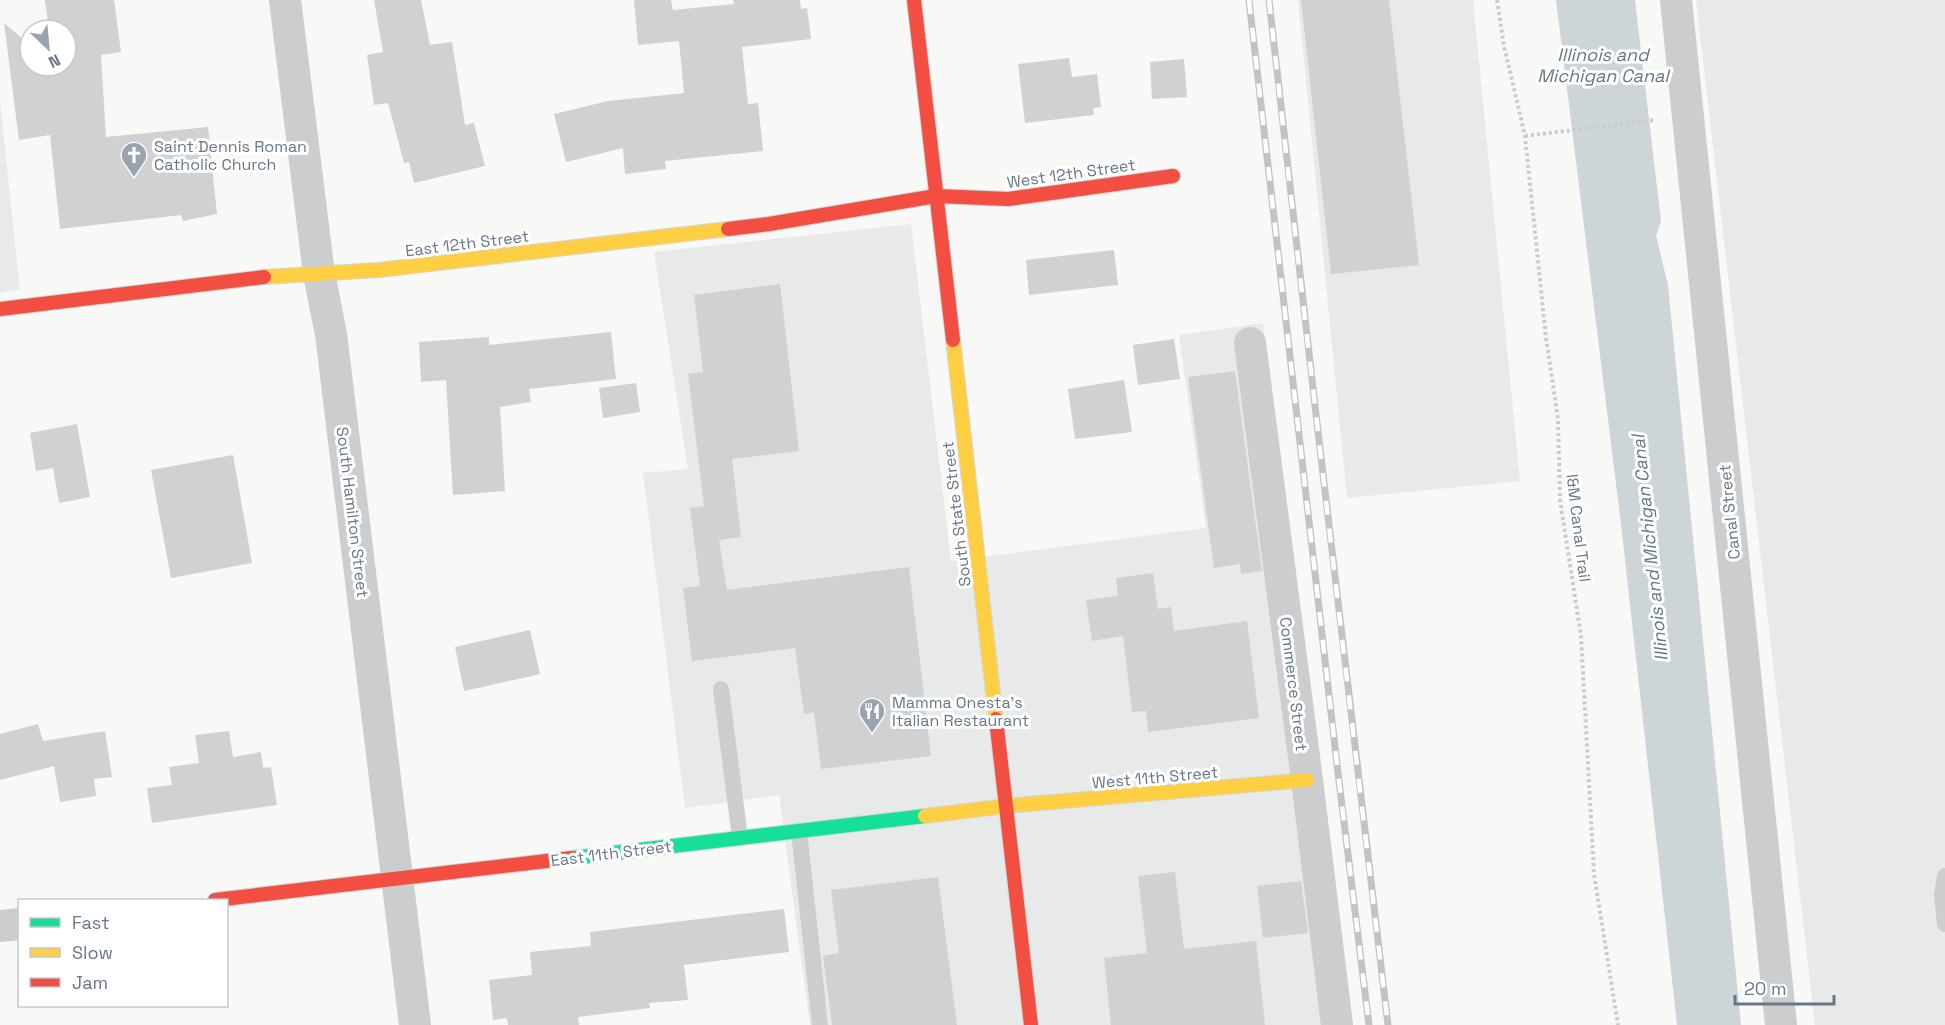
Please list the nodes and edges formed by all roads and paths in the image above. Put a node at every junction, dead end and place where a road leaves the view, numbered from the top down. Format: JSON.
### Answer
{"nodes":[{"id":1,"x":285,"y":0,"type":"edge"},
{"id":2,"x":914,"y":0,"type":"edge"},
{"id":3,"x":1497,"y":0,"type":"edge"},
{"id":4,"x":1676,"y":0,"type":"edge"},
{"id":5,"x":1689,"y":116,"type":"junction"},
{"id":6,"x":1525,"y":136,"type":"junction"},
{"id":7,"x":1173,"y":176,"type":"dead end"},
{"id":8,"x":936,"y":196,"type":"junction"},
{"id":9,"x":319,"y":274,"type":"junction"},
{"id":10,"x":0,"y":309,"type":"edge"},
{"id":11,"x":1250,"y":343,"type":"dead end"},
{"id":12,"x":721,"y":689,"type":"dead end"},
{"id":13,"x":1307,"y":780,"type":"junction"},
{"id":14,"x":1006,"y":806,"type":"junction"},
{"id":15,"x":799,"y":831,"type":"junction"},
{"id":16,"x":740,"y":838,"type":"junction"},
{"id":17,"x":1945,"y":876,"type":"edge"},
{"id":18,"x":398,"y":879,"type":"junction"},
{"id":19,"x":224,"y":899,"type":"edge"},
{"id":20,"x":18,"y":924,"type":"edge"},
{"id":21,"x":1945,"y":924,"type":"edge"},
{"id":22,"x":0,"y":926,"type":"edge"},
{"id":23,"x":415,"y":1025,"type":"edge"},
{"id":24,"x":820,"y":1025,"type":"edge"},
{"id":25,"x":1032,"y":1025,"type":"edge"},
{"id":26,"x":1337,"y":1025,"type":"edge"},
{"id":27,"x":1617,"y":1025,"type":"edge"},
{"id":28,"x":1781,"y":1025,"type":"edge"}],
"edges":[{"from":1,"to":9,"type":"street","name":"South Hamilton Street"},
{"from":2,"to":8,"type":"street","name":"South State Street"},
{"from":3,"to":6,"type":"path","name":"I&M Canal Trail"},
{"from":4,"to":5,"type":"street","name":"Canal Street"},
{"from":5,"to":6,"type":"path"},
{"from":5,"to":28,"type":"street","name":"Canal Street"},
{"from":6,"to":27,"type":"path","name":"I&M Canal Trail"},
{"from":7,"to":8,"type":"street","name":"West 12th Street"},
{"from":8,"to":9,"type":"street","name":"East 12th Street"},
{"from":8,"to":14,"type":"street","name":"South State Street"},
{"from":9,"to":10,"type":"street","name":"East 12th Street"},
{"from":9,"to":18,"type":"street","name":"South Hamilton Street"},
{"from":11,"to":13,"type":"street","name":"Commerce Street"},
{"from":12,"to":16,"type":"lane"},
{"from":13,"to":14,"type":"street","name":"West 11th Street"},
{"from":13,"to":26,"type":"street","name":"Commerce Street"},
{"from":14,"to":15,"type":"street","name":"East 11th Street"},
{"from":14,"to":25,"type":"street","name":"South State Street"},
{"from":15,"to":16,"type":"street","name":"East 11th Street"},
{"from":15,"to":24,"type":"lane"},
{"from":16,"to":18,"type":"street","name":"East 11th Street"},
{"from":17,"to":21,"type":"lane"},
{"from":18,"to":19,"type":"street","name":"East 11th Street"},
{"from":18,"to":23,"type":"street","name":"South Hamilton Street"},
{"from":20,"to":22,"type":"street"}]}
